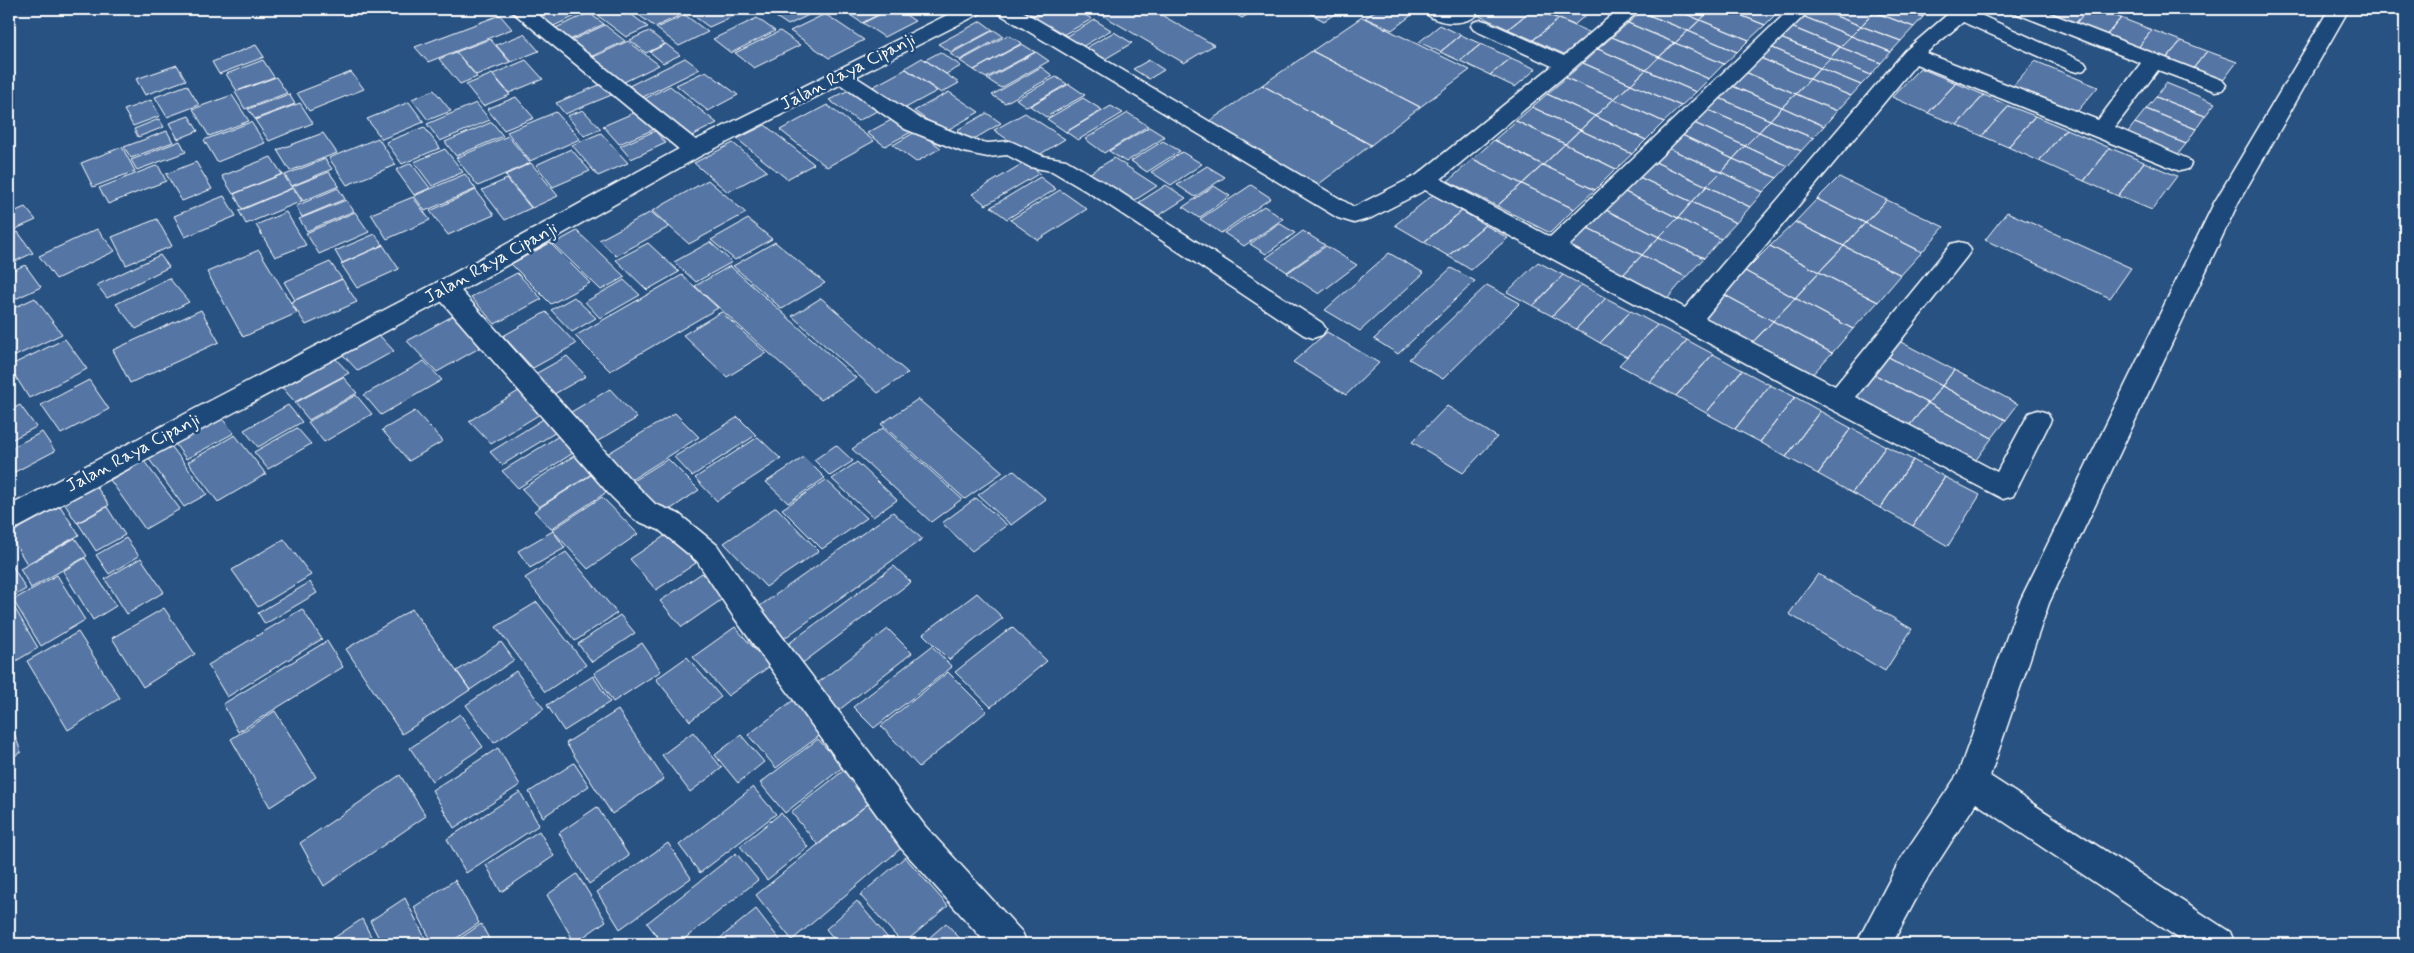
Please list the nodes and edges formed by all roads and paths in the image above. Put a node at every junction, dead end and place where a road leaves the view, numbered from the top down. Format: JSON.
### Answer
{"nodes":[{"id":1,"x":519,"y":9,"type":"edge"},
{"id":2,"x":974,"y":9,"type":"edge"},
{"id":3,"x":1005,"y":9,"type":"edge"},
{"id":4,"x":1432,"y":9,"type":"edge"},
{"id":5,"x":1801,"y":9,"type":"edge"},
{"id":6,"x":2022,"y":9,"type":"edge"},
{"id":7,"x":2339,"y":9,"type":"edge"},
{"id":8,"x":1960,"y":10,"type":"edge"},
{"id":9,"x":1620,"y":11,"type":"edge"},
{"id":10,"x":1477,"y":17,"type":"edge"},
{"id":11,"x":1912,"y":55,"type":"junction"},
{"id":12,"x":2153,"y":62,"type":"junction"},
{"id":13,"x":1566,"y":65,"type":"junction"},
{"id":14,"x":2077,"y":66,"type":"dead end"},
{"id":15,"x":841,"y":76,"type":"junction"},
{"id":16,"x":2215,"y":85,"type":"dead end"},
{"id":17,"x":2102,"y":130,"type":"junction"},
{"id":18,"x":694,"y":150,"type":"junction"},
{"id":19,"x":2180,"y":164,"type":"dead end"},
{"id":20,"x":1425,"y":180,"type":"junction"},
{"id":21,"x":1553,"y":248,"type":"junction"},
{"id":22,"x":1959,"y":250,"type":"dead end"},
{"id":23,"x":445,"y":289,"type":"junction"},
{"id":24,"x":1688,"y":320,"type":"junction"},
{"id":25,"x":1313,"y":329,"type":"dead end"},
{"id":26,"x":1838,"y":401,"type":"junction"},
{"id":27,"x":2038,"y":420,"type":"dead end"},
{"id":28,"x":9,"y":519,"type":"edge"},
{"id":29,"x":1972,"y":782,"type":"junction"},
{"id":30,"x":1010,"y":944,"type":"edge"},
{"id":31,"x":1872,"y":944,"type":"edge"},
{"id":32,"x":2218,"y":944,"type":"edge"}],
"edges":[{"from":1,"to":18,"type":"street"},
{"from":2,"to":15,"type":"street","name":"Jalan Raya Cipanji"},
{"from":3,"to":20,"type":"street"},
{"from":4,"to":10,"type":"street"},
{"from":5,"to":21,"type":"street"},
{"from":6,"to":12,"type":"street"},
{"from":7,"to":29,"type":"street"},
{"from":8,"to":11,"type":"street"},
{"from":8,"to":14,"type":"street"},
{"from":9,"to":13,"type":"street"},
{"from":10,"to":13,"type":"street"},
{"from":11,"to":17,"type":"street"},
{"from":11,"to":24,"type":"street"},
{"from":12,"to":16,"type":"street"},
{"from":12,"to":17,"type":"street"},
{"from":13,"to":20,"type":"street"},
{"from":15,"to":18,"type":"street","name":"Jalan Raya Cipanji"},
{"from":15,"to":25,"type":"street"},
{"from":17,"to":19,"type":"street"},
{"from":18,"to":23,"type":"street","name":"Jalan Raya Cipanji"},
{"from":20,"to":21,"type":"street"},
{"from":21,"to":24,"type":"street"},
{"from":22,"to":26,"type":"street"},
{"from":23,"to":28,"type":"street","name":"Jalan Raya Cipanji"},
{"from":23,"to":30,"type":"street"},
{"from":24,"to":26,"type":"street"},
{"from":26,"to":27,"type":"street"},
{"from":29,"to":31,"type":"street"},
{"from":29,"to":32,"type":"street"}]}
